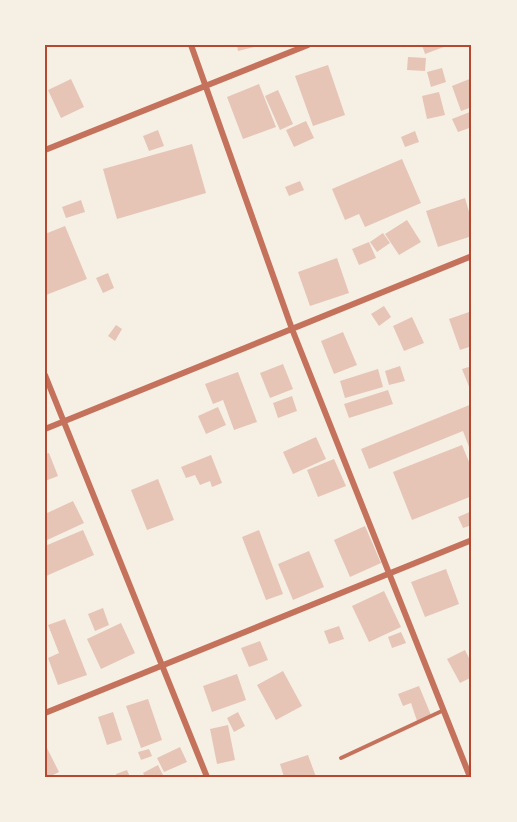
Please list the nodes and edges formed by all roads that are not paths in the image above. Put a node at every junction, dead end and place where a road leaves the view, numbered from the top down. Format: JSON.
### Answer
{"nodes":[{"id":1,"x":191,"y":45,"type":"edge"},
{"id":2,"x":308,"y":45,"type":"edge"},
{"id":3,"x":206,"y":84,"type":"junction"},
{"id":4,"x":45,"y":150,"type":"edge"},
{"id":5,"x":472,"y":256,"type":"edge"},
{"id":6,"x":292,"y":329,"type":"junction"},
{"id":7,"x":45,"y":375,"type":"edge"},
{"id":8,"x":63,"y":422,"type":"junction"},
{"id":9,"x":45,"y":429,"type":"edge"},
{"id":10,"x":472,"y":540,"type":"edge"},
{"id":11,"x":390,"y":571,"type":"junction"},
{"id":12,"x":164,"y":666,"type":"junction"},
{"id":13,"x":444,"y":710,"type":"junction"},
{"id":14,"x":45,"y":713,"type":"edge"},
{"id":15,"x":341,"y":758,"type":"dead end"},
{"id":16,"x":207,"y":777,"type":"edge"},
{"id":17,"x":470,"y":777,"type":"edge"}],
"edges":[{"from":1,"to":3,"type":"street"},
{"from":2,"to":3,"type":"street"},
{"from":3,"to":4,"type":"street"},
{"from":3,"to":6,"type":"street"},
{"from":5,"to":6,"type":"street"},
{"from":6,"to":8,"type":"street"},
{"from":6,"to":11,"type":"street"},
{"from":7,"to":8,"type":"street"},
{"from":8,"to":9,"type":"street"},
{"from":8,"to":12,"type":"street"},
{"from":10,"to":11,"type":"street"},
{"from":11,"to":12,"type":"street"},
{"from":11,"to":13,"type":"street"},
{"from":12,"to":14,"type":"street"},
{"from":12,"to":16,"type":"street"},
{"from":13,"to":15,"type":"lane"},
{"from":13,"to":17,"type":"street"}]}
